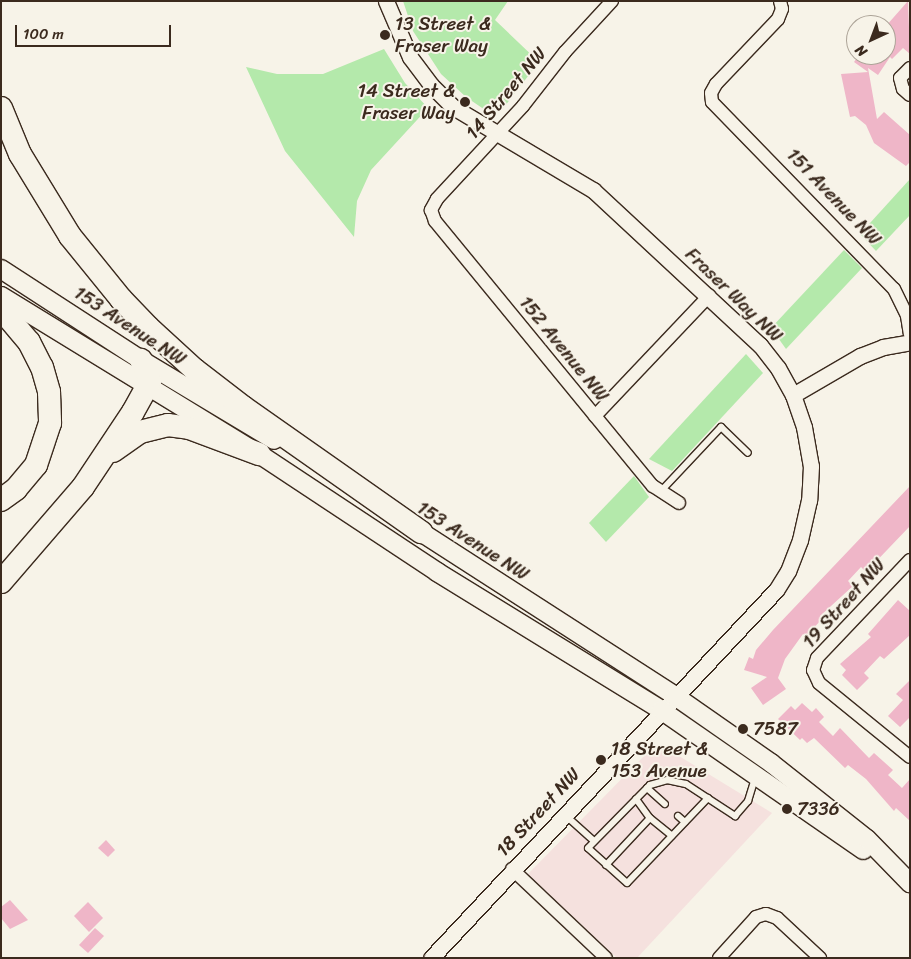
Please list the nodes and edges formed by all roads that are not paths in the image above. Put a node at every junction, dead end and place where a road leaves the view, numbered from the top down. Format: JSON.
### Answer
{"nodes":[{"id":1,"x":386,"y":1,"type":"edge"},
{"id":2,"x":612,"y":1,"type":"edge"},
{"id":3,"x":781,"y":5,"type":"edge"},
{"id":4,"x":910,"y":68,"type":"edge"},
{"id":5,"x":910,"y":95,"type":"edge"},
{"id":6,"x":1,"y":108,"type":"edge"},
{"id":7,"x":497,"y":134,"type":"junction"},
{"id":8,"x":431,"y":210,"type":"joint"},
{"id":9,"x":1,"y":269,"type":"edge"},
{"id":10,"x":1,"y":296,"type":"edge"},
{"id":11,"x":709,"y":296,"type":"junction"},
{"id":12,"x":1,"y":309,"type":"edge"},
{"id":13,"x":910,"y":334,"type":"edge"},
{"id":14,"x":910,"y":342,"type":"edge"},
{"id":15,"x":141,"y":360,"type":"junction"},
{"id":16,"x":149,"y":387,"type":"junction"},
{"id":17,"x":793,"y":395,"type":"junction"},
{"id":18,"x":595,"y":416,"type":"junction"},
{"id":19,"x":748,"y":453,"type":"dead end"},
{"id":20,"x":259,"y":454,"type":"junction"},
{"id":21,"x":103,"y":459,"type":"junction"},
{"id":22,"x":660,"y":491,"type":"junction"},
{"id":23,"x":1,"y":500,"type":"edge"},
{"id":24,"x":679,"y":503,"type":"dead end"},
{"id":25,"x":421,"y":532,"type":"junction"},
{"id":26,"x":910,"y":560,"type":"edge"},
{"id":27,"x":1,"y":582,"type":"edge"},
{"id":28,"x":675,"y":696,"type":"junction"},
{"id":29,"x":661,"y":710,"type":"junction"},
{"id":30,"x":910,"y":757,"type":"edge"},
{"id":31,"x":756,"y":775,"type":"junction"},
{"id":32,"x":647,"y":788,"type":"junction"},
{"id":33,"x":708,"y":798,"type":"junction"},
{"id":34,"x":636,"y":799,"type":"junction"},
{"id":35,"x":665,"y":804,"type":"dead end"},
{"id":36,"x":564,"y":814,"type":"junction"},
{"id":37,"x":678,"y":816,"type":"dead end"},
{"id":38,"x":650,"y":818,"type":"junction"},
{"id":39,"x":685,"y":822,"type":"junction"},
{"id":40,"x":672,"y":836,"type":"junction"},
{"id":41,"x":594,"y":841,"type":"junction"},
{"id":42,"x":606,"y":864,"type":"junction"},
{"id":43,"x":512,"y":869,"type":"junction"},
{"id":44,"x":906,"y":880,"type":"edge"},
{"id":45,"x":431,"y":958,"type":"edge"},
{"id":46,"x":606,"y":958,"type":"edge"},
{"id":47,"x":719,"y":958,"type":"edge"},
{"id":48,"x":820,"y":958,"type":"edge"}],
"edges":[{"from":1,"to":7,"type":"street","name":"Fraser Way NW"},
{"from":2,"to":7,"type":"street","name":"14 Street NW"},
{"from":3,"to":13,"type":"street","name":"151 Avenue NW"},
{"from":4,"to":5,"type":"street"},
{"from":6,"to":25,"type":"highway"},
{"from":7,"to":8,"type":"street","name":"14 Street NW"},
{"from":7,"to":11,"type":"street","name":"Fraser Way NW"},
{"from":8,"to":18,"type":"street","name":"152 Avenue NW"},
{"from":9,"to":15,"type":"main road","name":"153 Avenue NW"},
{"from":10,"to":16,"type":"main road","name":"153 Avenue NW"},
{"from":11,"to":17,"type":"street","name":"Fraser Way NW"},
{"from":11,"to":18,"type":"street"},
{"from":12,"to":23,"type":"highway"},
{"from":13,"to":14,"type":"street","name":"151 Avenue NW"},
{"from":14,"to":17,"type":"street"},
{"from":15,"to":16,"type":"highway"},
{"from":15,"to":25,"type":"main road","name":"153 Avenue NW"},
{"from":16,"to":20,"type":"main road","name":"153 Avenue NW"},
{"from":16,"to":21,"type":"highway"},
{"from":17,"to":28,"type":"street","name":"Fraser Way NW"},
{"from":18,"to":22,"type":"street","name":"152 Avenue NW"},
{"from":19,"to":22,"type":"lane"},
{"from":20,"to":21,"type":"highway"},
{"from":20,"to":29,"type":"main road","name":"153 Avenue NW"},
{"from":21,"to":27,"type":"highway"},
{"from":22,"to":24,"type":"street","name":"152 Avenue NW"},
{"from":25,"to":28,"type":"main road","name":"153 Avenue NW"},
{"from":26,"to":30,"type":"street","name":"19 Street NW"},
{"from":28,"to":29,"type":"street","name":"18 Street NW"},
{"from":28,"to":44,"type":"main road","name":"153 Avenue NW"},
{"from":29,"to":31,"type":"main road","name":"153 Avenue NW"},
{"from":29,"to":36,"type":"street","name":"18 Street NW"},
{"from":31,"to":33,"type":"lane"},
{"from":31,"to":44,"type":"main road","name":"153 Avenue NW"},
{"from":32,"to":33,"type":"lane"},
{"from":32,"to":34,"type":"lane"},
{"from":32,"to":35,"type":"lane"},
{"from":33,"to":39,"type":"lane"},
{"from":34,"to":38,"type":"lane"},
{"from":34,"to":41,"type":"lane"},
{"from":36,"to":41,"type":"lane"},
{"from":36,"to":43,"type":"street","name":"18 Street NW"},
{"from":37,"to":39,"type":"lane"},
{"from":38,"to":40,"type":"lane"},
{"from":38,"to":42,"type":"lane"},
{"from":39,"to":40,"type":"lane"},
{"from":40,"to":42,"type":"lane"},
{"from":41,"to":42,"type":"lane"},
{"from":43,"to":45,"type":"street","name":"18 Street NW"},
{"from":43,"to":46,"type":"street"},
{"from":47,"to":48,"type":"street"}]}
